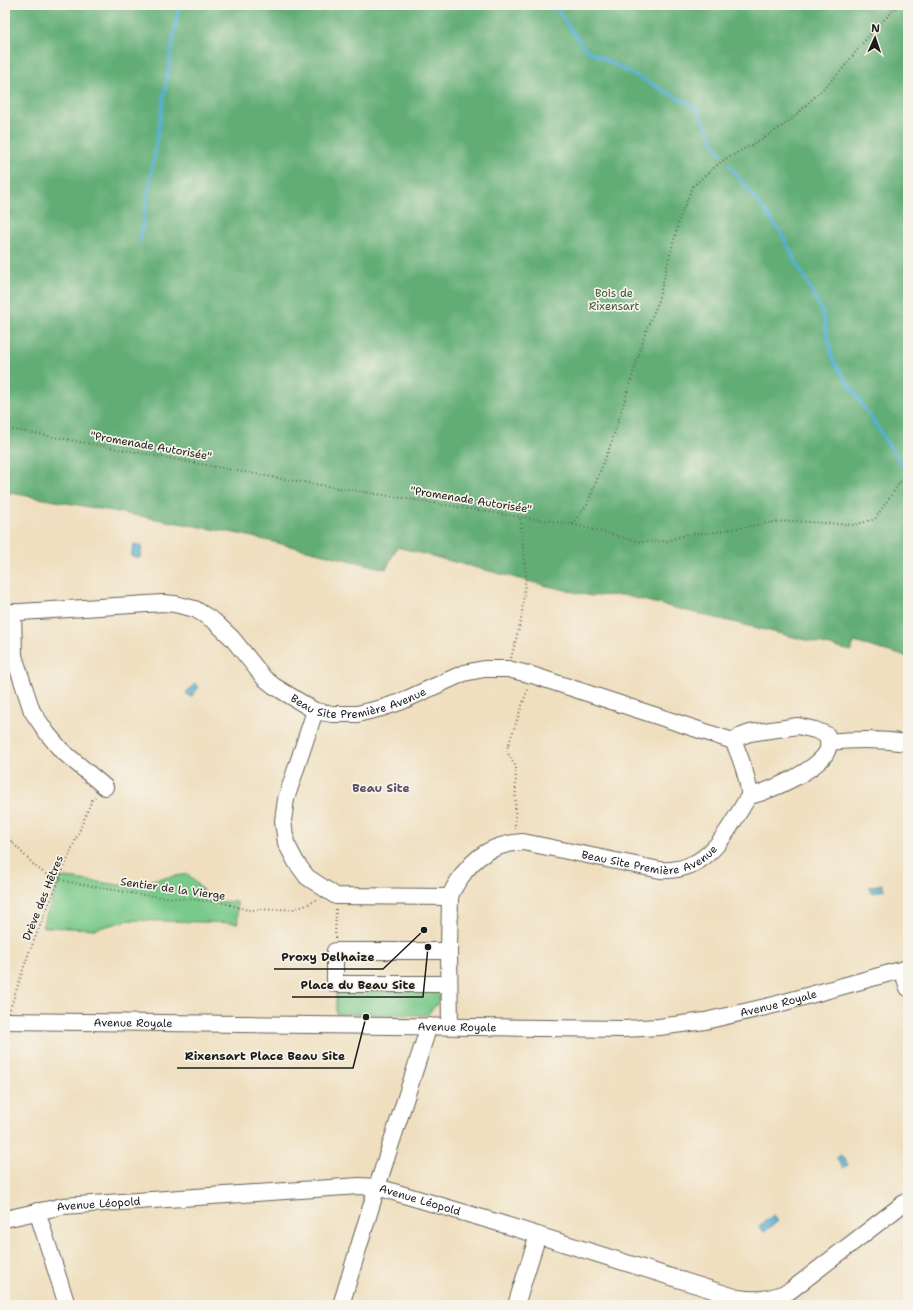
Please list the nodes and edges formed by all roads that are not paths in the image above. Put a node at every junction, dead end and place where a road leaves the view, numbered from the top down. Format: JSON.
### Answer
{"nodes":[{"id":1,"x":9,"y":612,"type":"edge"},
{"id":2,"x":315,"y":711,"type":"junction"},
{"id":3,"x":733,"y":741,"type":"junction"},
{"id":4,"x":828,"y":742,"type":"junction"},
{"id":5,"x":908,"y":743,"type":"edge"},
{"id":6,"x":104,"y":787,"type":"road end"},
{"id":7,"x":749,"y":796,"type":"junction"},
{"id":8,"x":450,"y":897,"type":"junction"},
{"id":9,"x":449,"y":951,"type":"junction"},
{"id":10,"x":905,"y":969,"type":"edge"},
{"id":11,"x":449,"y":984,"type":"junction"},
{"id":12,"x":908,"y":988,"type":"edge"},
{"id":13,"x":6,"y":1021,"type":"edge"},
{"id":14,"x":429,"y":1026,"type":"junction"},
{"id":15,"x":450,"y":1026,"type":"junction"},
{"id":16,"x":377,"y":1187,"type":"junction"},
{"id":17,"x":908,"y":1200,"type":"edge"},
{"id":18,"x":37,"y":1211,"type":"junction"},
{"id":19,"x":5,"y":1219,"type":"edge"},
{"id":20,"x":538,"y":1235,"type":"junction"},
{"id":21,"x":764,"y":1302,"type":"edge"},
{"id":22,"x":67,"y":1305,"type":"edge"},
{"id":23,"x":341,"y":1305,"type":"edge"},
{"id":24,"x":516,"y":1305,"type":"edge"}],
"edges":[{"from":1,"to":2,"type":"street","name":"Beau Site Première Avenue"},
{"from":1,"to":6,"type":"street"},
{"from":2,"to":3,"type":"street","name":"Beau Site Première Avenue"},
{"from":2,"to":8,"type":"street"},
{"from":3,"to":4,"type":"street"},
{"from":3,"to":7,"type":"street"},
{"from":4,"to":5,"type":"street"},
{"from":4,"to":7,"type":"street"},
{"from":7,"to":8,"type":"street","name":"Beau Site Première Avenue"},
{"from":8,"to":9,"type":"street"},
{"from":9,"to":11,"type":"street"},
{"from":9,"to":11,"type":"street"},
{"from":10,"to":12,"type":"street"},
{"from":10,"to":15,"type":"street","name":"Avenue Royale"},
{"from":11,"to":15,"type":"street"},
{"from":13,"to":14,"type":"street","name":"Avenue Royale"},
{"from":14,"to":15,"type":"street","name":"Avenue Royale"},
{"from":14,"to":16,"type":"street"},
{"from":16,"to":18,"type":"street","name":"Avenue Léopold"},
{"from":16,"to":20,"type":"street","name":"Avenue Léopold"},
{"from":16,"to":23,"type":"street"},
{"from":17,"to":21,"type":"street","name":"Avenue Léopold"},
{"from":18,"to":19,"type":"street","name":"Avenue Léopold"},
{"from":18,"to":22,"type":"street"},
{"from":20,"to":21,"type":"street","name":"Avenue Léopold"},
{"from":20,"to":24,"type":"street"}]}
